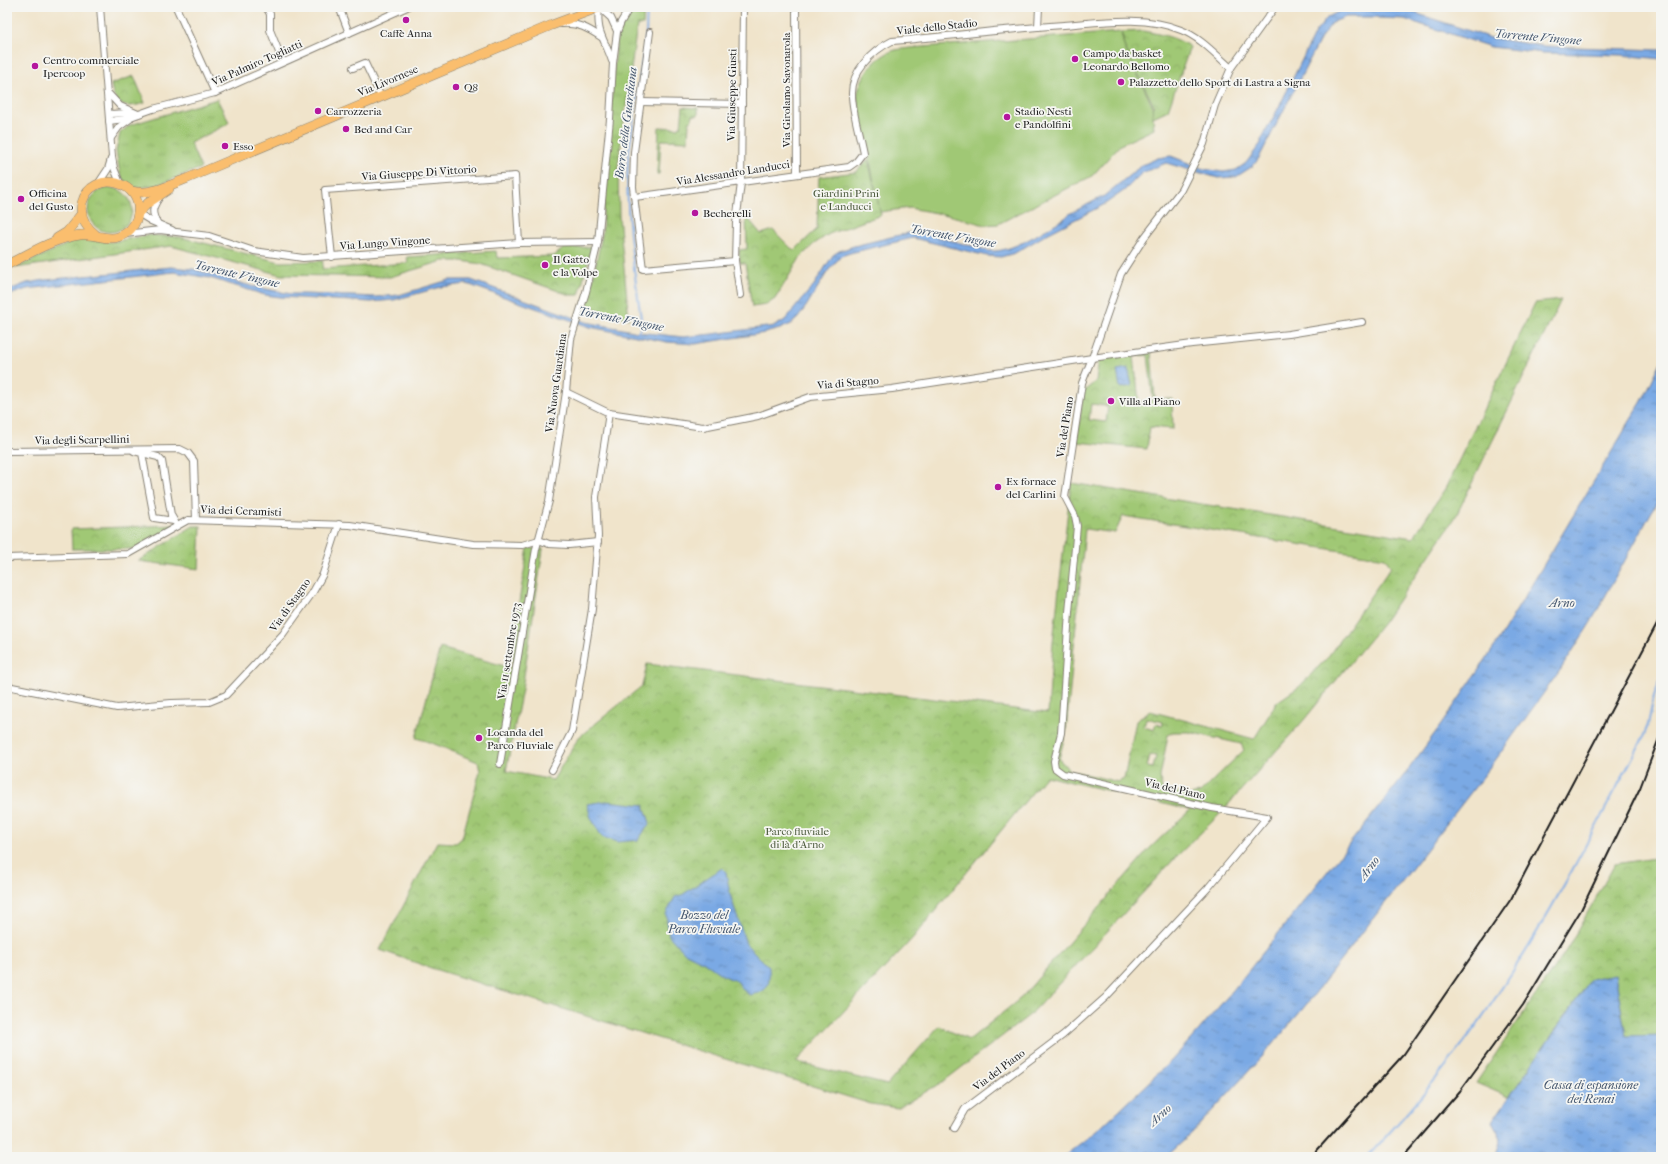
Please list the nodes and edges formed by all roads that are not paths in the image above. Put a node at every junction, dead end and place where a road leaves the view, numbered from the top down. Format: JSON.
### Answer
{"nodes":[{"id":1,"x":100,"y":7,"type":"edge"},
{"id":2,"x":176,"y":7,"type":"edge"},
{"id":3,"x":266,"y":7,"type":"edge"},
{"id":4,"x":339,"y":7,"type":"edge"},
{"id":5,"x":407,"y":7,"type":"edge"},
{"id":6,"x":600,"y":7,"type":"edge"},
{"id":7,"x":630,"y":7,"type":"edge"},
{"id":8,"x":743,"y":7,"type":"edge"},
{"id":9,"x":796,"y":7,"type":"edge"},
{"id":10,"x":1039,"y":7,"type":"edge"},
{"id":11,"x":1275,"y":7,"type":"edge"},
{"id":12,"x":552,"y":25,"type":"junction"},
{"id":13,"x":1038,"y":27,"type":"junction"},
{"id":14,"x":617,"y":32,"type":"junction"},
{"id":15,"x":650,"y":32,"type":"dead end"},
{"id":16,"x":349,"y":33,"type":"junction"},
{"id":17,"x":601,"y":37,"type":"junction"},
{"id":18,"x":283,"y":62,"type":"junction"},
{"id":19,"x":613,"y":63,"type":"junction"},
{"id":20,"x":353,"y":68,"type":"dead end"},
{"id":21,"x":1231,"y":68,"type":"junction"},
{"id":22,"x":107,"y":92,"type":"junction"},
{"id":23,"x":215,"y":93,"type":"junction"},
{"id":24,"x":381,"y":97,"type":"junction"},
{"id":25,"x":641,"y":102,"type":"junction"},
{"id":26,"x":742,"y":104,"type":"junction"},
{"id":27,"x":109,"y":114,"type":"junction"},
{"id":28,"x":138,"y":114,"type":"junction"},
{"id":29,"x":109,"y":121,"type":"junction"},
{"id":30,"x":111,"y":138,"type":"junction"},
{"id":31,"x":112,"y":157,"type":"junction"},
{"id":32,"x":833,"y":169,"type":"joint"},
{"id":33,"x":797,"y":174,"type":"junction"},
{"id":34,"x":186,"y":179,"type":"junction"},
{"id":35,"x":740,"y":183,"type":"junction"},
{"id":36,"x":97,"y":184,"type":"junction"},
{"id":37,"x":120,"y":184,"type":"junction"},
{"id":38,"x":132,"y":191,"type":"junction"},
{"id":39,"x":161,"y":194,"type":"junction"},
{"id":40,"x":635,"y":198,"type":"junction"},
{"id":41,"x":82,"y":213,"type":"junction"},
{"id":42,"x":138,"y":213,"type":"junction"},
{"id":43,"x":158,"y":224,"type":"junction"},
{"id":44,"x":177,"y":232,"type":"junction"},
{"id":45,"x":96,"y":235,"type":"junction"},
{"id":46,"x":124,"y":235,"type":"junction"},
{"id":47,"x":598,"y":242,"type":"junction"},
{"id":48,"x":519,"y":243,"type":"junction"},
{"id":49,"x":46,"y":245,"type":"junction"},
{"id":50,"x":332,"y":257,"type":"junction"},
{"id":51,"x":735,"y":261,"type":"junction"},
{"id":52,"x":7,"y":264,"type":"edge"},
{"id":53,"x":740,"y":295,"type":"dead end"},
{"id":54,"x":1362,"y":322,"type":"dead end"},
{"id":55,"x":1092,"y":358,"type":"junction"},
{"id":56,"x":566,"y":392,"type":"junction"},
{"id":57,"x":609,"y":413,"type":"junction"},
{"id":58,"x":129,"y":449,"type":"junction"},
{"id":59,"x":7,"y":451,"type":"edge"},
{"id":60,"x":142,"y":453,"type":"junction"},
{"id":61,"x":196,"y":520,"type":"junction"},
{"id":62,"x":174,"y":521,"type":"junction"},
{"id":63,"x":180,"y":524,"type":"junction"},
{"id":64,"x":339,"y":524,"type":"junction"},
{"id":65,"x":539,"y":540,"type":"junction"},
{"id":66,"x":598,"y":542,"type":"junction"},
{"id":67,"x":7,"y":558,"type":"edge"},
{"id":68,"x":7,"y":686,"type":"edge"},
{"id":69,"x":500,"y":764,"type":"dead end"},
{"id":70,"x":552,"y":770,"type":"dead end"},
{"id":71,"x":954,"y":1128,"type":"dead end"}],
"edges":[{"from":1,"to":22,"type":"street"},
{"from":2,"to":23,"type":"street"},
{"from":3,"to":18,"type":"street"},
{"from":4,"to":16,"type":"street"},
{"from":5,"to":16,"type":"street","name":"Via Palmiro Togliatti"},
{"from":6,"to":12,"type":"main road","name":"Via Livornese"},
{"from":6,"to":14,"type":"street"},
{"from":6,"to":17,"type":"street","name":"Via Nuova Guardiana"},
{"from":7,"to":14,"type":"street","name":"Via Nuova Guardiana"},
{"from":8,"to":26,"type":"street","name":"Via Giuseppe Giusti"},
{"from":9,"to":33,"type":"street","name":"Via Girolamo Savonarola"},
{"from":10,"to":13,"type":"street"},
{"from":11,"to":21,"type":"street","name":"Via del Piano"},
{"from":12,"to":17,"type":"street"},
{"from":12,"to":24,"type":"main road","name":"Via Livornese"},
{"from":13,"to":21,"type":"street","name":"Viale dello Stadio"},
{"from":13,"to":32,"type":"street","name":"Viale dello Stadio"},
{"from":14,"to":19,"type":"street","name":"Via Nuova Guardiana"},
{"from":15,"to":25,"type":"street"},
{"from":16,"to":18,"type":"street","name":"Via Palmiro Togliatti"},
{"from":17,"to":19,"type":"street","name":"Via Nuova Guardiana"},
{"from":18,"to":23,"type":"street","name":"Via Palmiro Togliatti"},
{"from":19,"to":47,"type":"street","name":"Via Nuova Guardiana"},
{"from":20,"to":24,"type":"street"},
{"from":21,"to":55,"type":"street","name":"Via del Piano"},
{"from":22,"to":27,"type":"street"},
{"from":22,"to":28,"type":"street"},
{"from":23,"to":28,"type":"street","name":"Via Palmiro Togliatti"},
{"from":24,"to":34,"type":"main road","name":"Via Livornese"},
{"from":25,"to":26,"type":"street"},
{"from":25,"to":40,"type":"street"},
{"from":26,"to":35,"type":"street","name":"Via Giuseppe Giusti"},
{"from":27,"to":28,"type":"street"},
{"from":27,"to":29,"type":"street"},
{"from":28,"to":29,"type":"street","name":"Via Palmiro Togliatti"},
{"from":28,"to":30,"type":"street"},
{"from":29,"to":30,"type":"street"},
{"from":30,"to":31,"type":"street"},
{"from":31,"to":36,"type":"street"},
{"from":31,"to":37,"type":"street"},
{"from":32,"to":33,"type":"street","name":"Via Alessandro Landucci"},
{"from":33,"to":35,"type":"street","name":"Via Alessandro Landucci"},
{"from":34,"to":38,"type":"main road","name":"Via Livornese"},
{"from":34,"to":39,"type":"main road","name":"Via Livornese"},
{"from":35,"to":40,"type":"street","name":"Via Alessandro Landucci"},
{"from":35,"to":51,"type":"street","name":"Via Giuseppe Giusti"},
{"from":36,"to":37,"type":"main road"},
{"from":36,"to":41,"type":"main road"},
{"from":37,"to":38,"type":"main road"},
{"from":38,"to":42,"type":"main road"},
{"from":39,"to":42,"type":"main road","name":"Via Livornese"},
{"from":39,"to":43,"type":"street"},
{"from":40,"to":51,"type":"street"},
{"from":41,"to":45,"type":"main road"},
{"from":41,"to":49,"type":"main road"},
{"from":42,"to":43,"type":"street","name":"Via Lungo Vingone"},
{"from":42,"to":46,"type":"main road","name":"Via Livornese"},
{"from":43,"to":44,"type":"street","name":"Via Lungo Vingone"},
{"from":44,"to":46,"type":"street","name":"Via Lungo Vingone"},
{"from":44,"to":50,"type":"street","name":"Via Lungo Vingone"},
{"from":45,"to":46,"type":"main road"},
{"from":45,"to":49,"type":"main road"},
{"from":47,"to":48,"type":"street","name":"Via Lungo Vingone"},
{"from":47,"to":56,"type":"street","name":"Via Nuova Guardiana"},
{"from":48,"to":50,"type":"street","name":"Via Lungo Vingone"},
{"from":48,"to":50,"type":"street","name":"Via Giuseppe Di Vittorio"},
{"from":49,"to":52,"type":"main road"},
{"from":51,"to":53,"type":"street","name":"Via Giuseppe Giusti"},
{"from":54,"to":55,"type":"street"},
{"from":55,"to":57,"type":"street","name":"Via di Stagno"},
{"from":55,"to":71,"type":"street","name":"Via del Piano"},
{"from":56,"to":57,"type":"street","name":"Via di Stagno"},
{"from":56,"to":65,"type":"street","name":"Via Nuova Guardiana"},
{"from":57,"to":66,"type":"street"},
{"from":58,"to":59,"type":"street","name":"Via degli Scarpellini"},
{"from":58,"to":60,"type":"street"},
{"from":58,"to":61,"type":"street","name":"Via degli Scarpellini"},
{"from":60,"to":62,"type":"street"},
{"from":60,"to":62,"type":"street"},
{"from":61,"to":63,"type":"street","name":"Via dei Ceramisti"},
{"from":61,"to":64,"type":"street","name":"Via dei Ceramisti"},
{"from":62,"to":63,"type":"street"},
{"from":63,"to":67,"type":"street","name":"Via dei Ceramisti"},
{"from":64,"to":65,"type":"street"},
{"from":64,"to":68,"type":"street","name":"Via di Stagno"},
{"from":65,"to":66,"type":"street"},
{"from":65,"to":69,"type":"street","name":"Via 11 settembre 1973"},
{"from":66,"to":70,"type":"street"}]}
